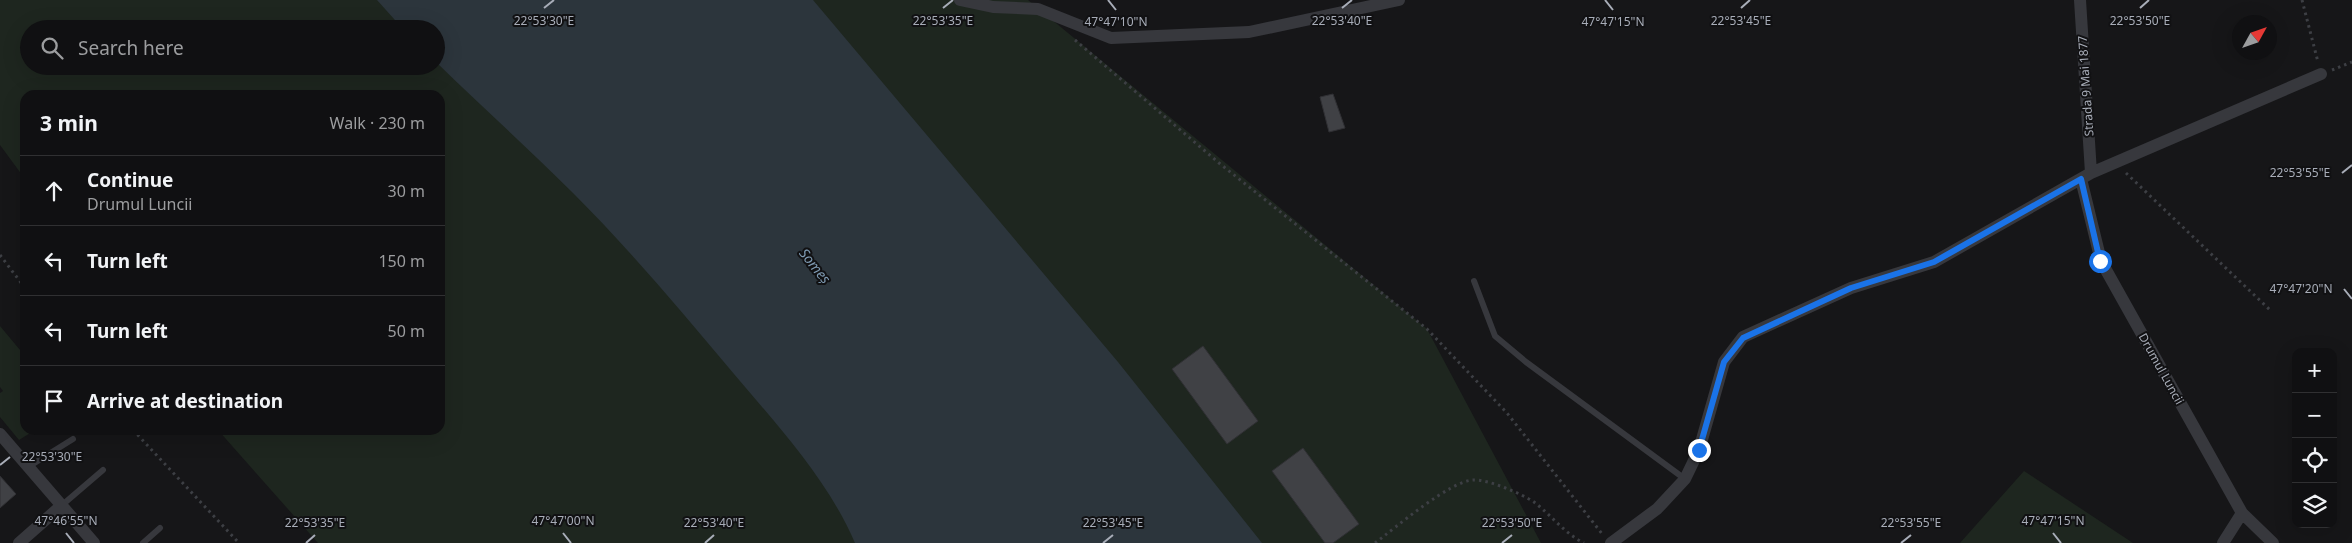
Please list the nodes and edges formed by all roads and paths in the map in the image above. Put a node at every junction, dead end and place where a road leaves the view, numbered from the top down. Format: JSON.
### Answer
{"nodes":[{"id":1,"x":960,"y":0,"type":"edge"},
{"id":2,"x":1399,"y":0,"type":"edge"},
{"id":3,"x":2080,"y":0,"type":"edge"},
{"id":4,"x":2302,"y":0,"type":"edge"},
{"id":5,"x":1069,"y":34,"type":"dead end"},
{"id":6,"x":2352,"y":62,"type":"edge"},
{"id":7,"x":2321,"y":74,"type":"junction"},
{"id":8,"x":2114,"y":162,"type":"junction"},
{"id":9,"x":2086,"y":176,"type":"junction"},
{"id":10,"x":0,"y":255,"type":"edge"},
{"id":11,"x":20,"y":281,"type":"edge"},
{"id":12,"x":1474,"y":281,"type":"dead end"},
{"id":13,"x":2270,"y":310,"type":"dead end"},
{"id":14,"x":0,"y":434,"type":"edge"},
{"id":15,"x":138,"y":435,"type":"edge"},
{"id":16,"x":73,"y":439,"type":"dead end"},
{"id":17,"x":28,"y":467,"type":"junction"},
{"id":18,"x":103,"y":470,"type":"dead end"},
{"id":19,"x":1685,"y":479,"type":"junction"},
{"id":20,"x":61,"y":506,"type":"junction"},
{"id":21,"x":2242,"y":513,"type":"junction"},
{"id":22,"x":160,"y":528,"type":"dead end"},
{"id":23,"x":19,"y":543,"type":"edge"},
{"id":24,"x":94,"y":543,"type":"edge"},
{"id":25,"x":143,"y":543,"type":"edge"},
{"id":26,"x":239,"y":543,"type":"edge"},
{"id":27,"x":1374,"y":543,"type":"edge"},
{"id":28,"x":1584,"y":543,"type":"edge"},
{"id":29,"x":1610,"y":543,"type":"edge"},
{"id":30,"x":2223,"y":543,"type":"edge"},
{"id":31,"x":2273,"y":543,"type":"edge"}],
"edges":[{"from":1,"to":2,"type":"street"},
{"from":3,"to":9,"type":"street","name":"Strada 9 Mai 1877"},
{"from":4,"to":7,"type":"path"},
{"from":5,"to":29,"type":"path"},
{"from":6,"to":7,"type":"path"},
{"from":7,"to":8,"type":"street"},
{"from":8,"to":9,"type":"street"},
{"from":8,"to":13,"type":"path"},
{"from":9,"to":19,"type":"street"},
{"from":9,"to":21,"type":"street","name":"Drumul Luncii"},
{"from":10,"to":11,"type":"path"},
{"from":12,"to":19,"type":"lane"},
{"from":14,"to":17,"type":"street"},
{"from":15,"to":26,"type":"path"},
{"from":16,"to":17,"type":"lane"},
{"from":17,"to":20,"type":"street"},
{"from":18,"to":20,"type":"lane"},
{"from":19,"to":29,"type":"street"},
{"from":20,"to":23,"type":"street"},
{"from":20,"to":24,"type":"street"},
{"from":21,"to":30,"type":"street"},
{"from":21,"to":31,"type":"street","name":"Drumul Luncii"},
{"from":22,"to":25,"type":"lane"},
{"from":27,"to":28,"type":"path"}]}
